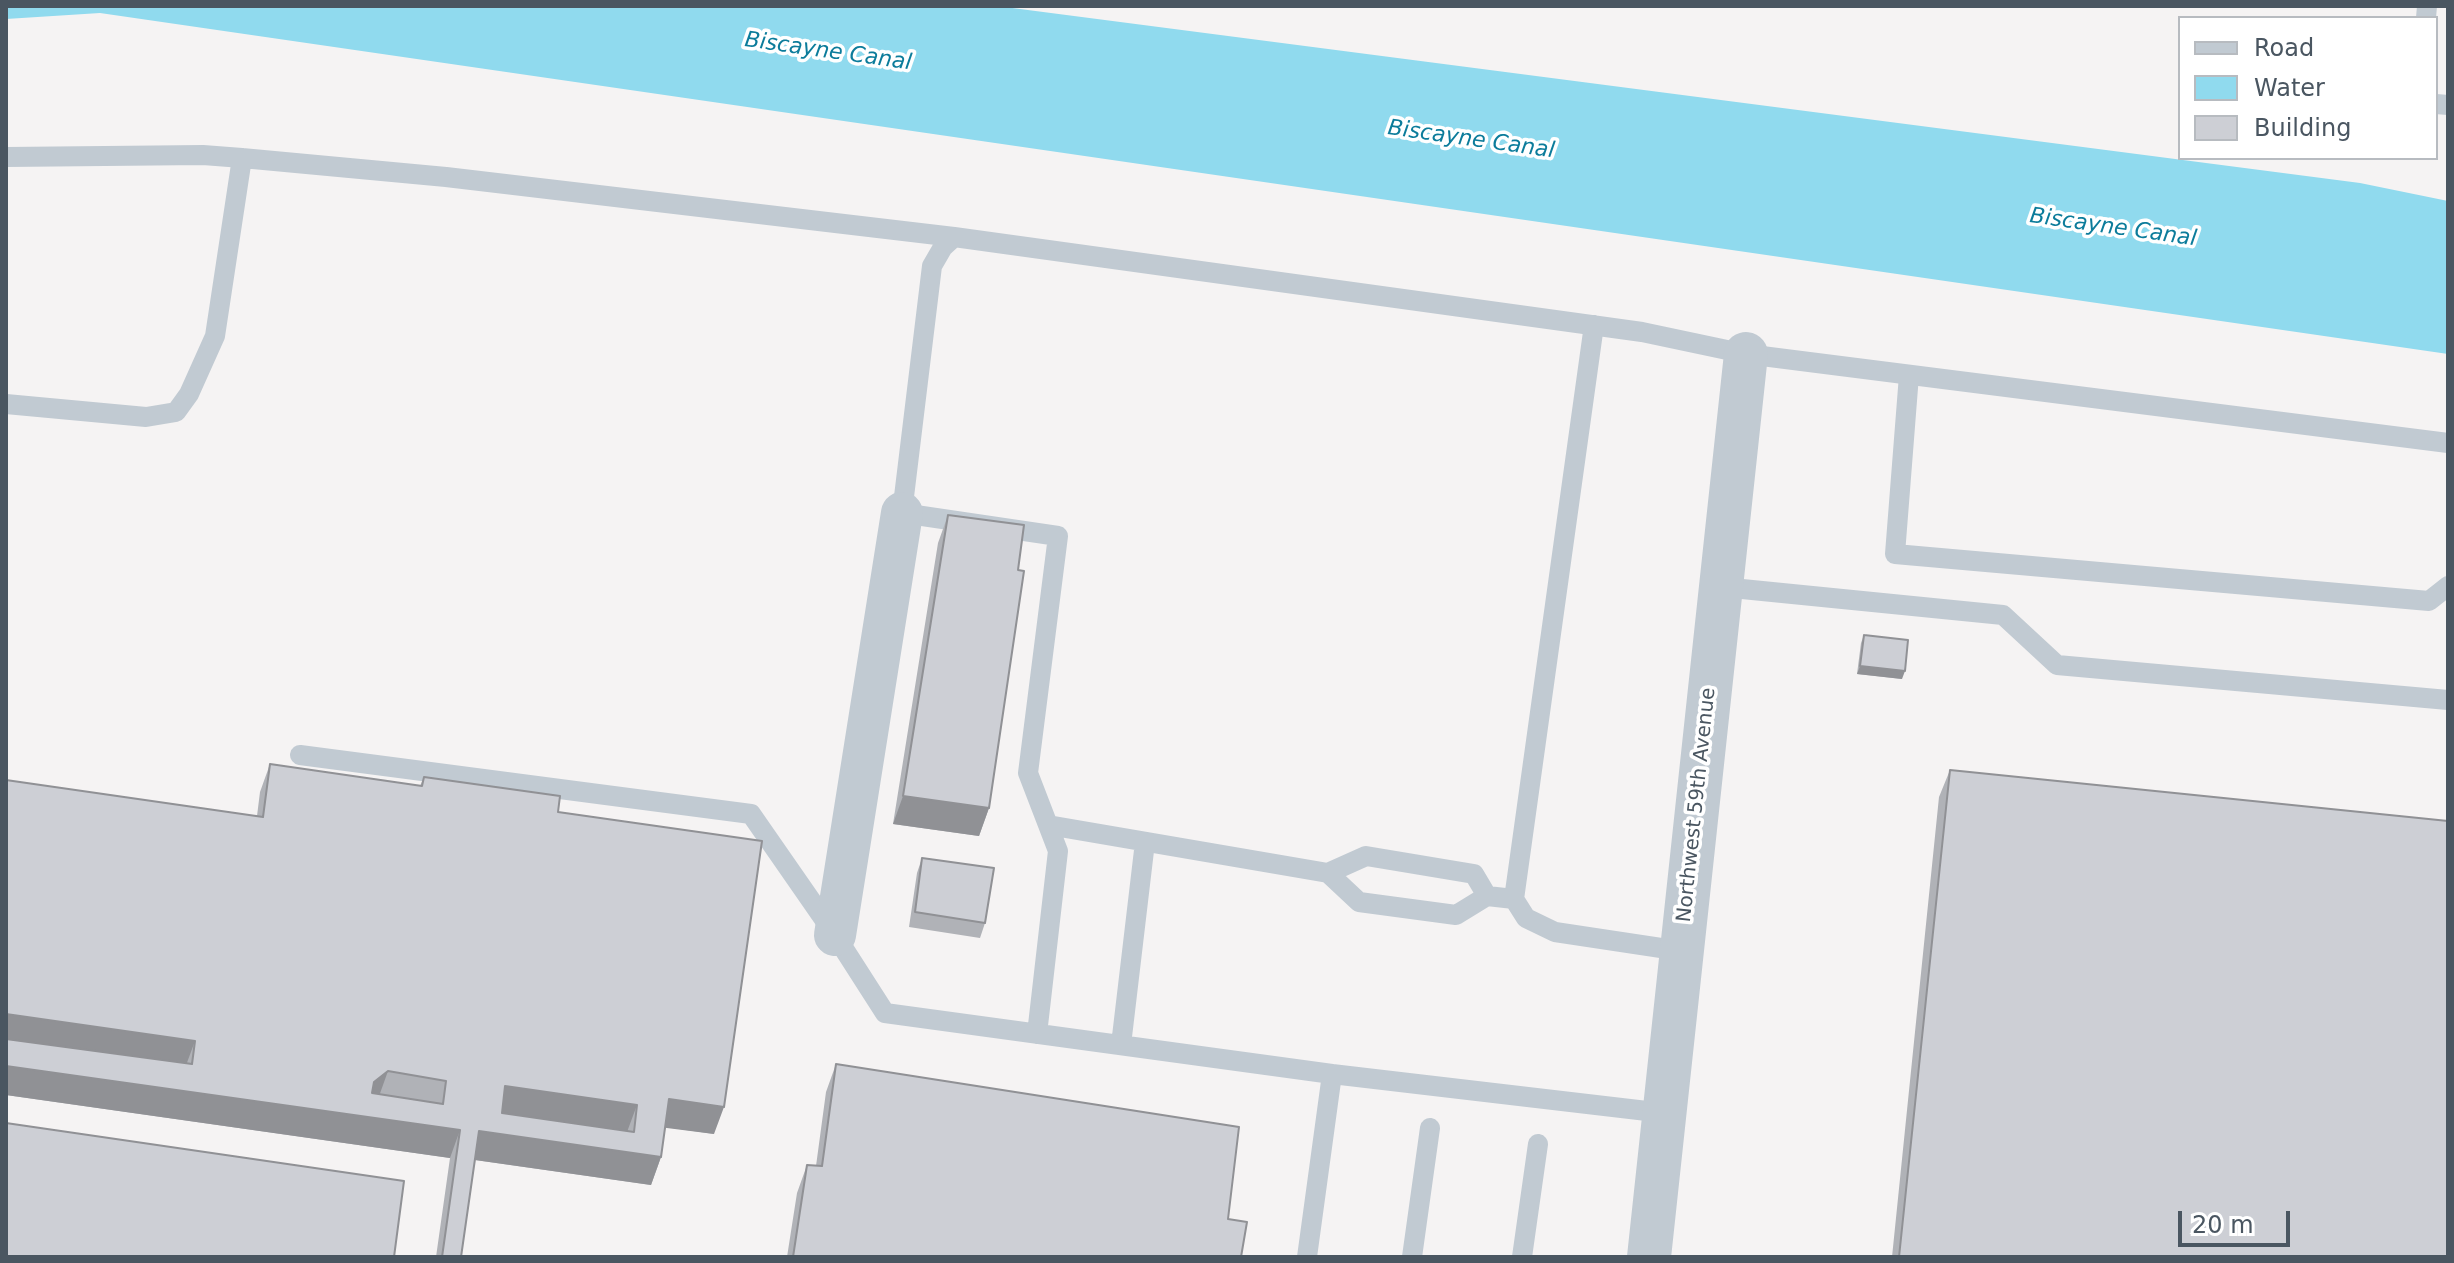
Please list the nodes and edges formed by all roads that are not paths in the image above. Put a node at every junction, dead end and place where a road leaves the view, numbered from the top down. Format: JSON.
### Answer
{"nodes":[{"id":1,"x":6,"y":157,"type":"edge"},
{"id":2,"x":242,"y":158,"type":"junction"},
{"id":3,"x":954,"y":237,"type":"junction"},
{"id":4,"x":1594,"y":325,"type":"junction"},
{"id":5,"x":1746,"y":354,"type":"junction"},
{"id":6,"x":1909,"y":375,"type":"junction"},
{"id":7,"x":6,"y":404,"type":"edge"},
{"id":8,"x":2448,"y":443,"type":"edge"},
{"id":9,"x":902,"y":513,"type":"junction"},
{"id":10,"x":2448,"y":586,"type":"edge"},
{"id":11,"x":1722,"y":587,"type":"junction"},
{"id":12,"x":2448,"y":700,"type":"edge"},
{"id":13,"x":300,"y":755,"type":"dead end"},
{"id":14,"x":1048,"y":825,"type":"junction"},
{"id":15,"x":1145,"y":842,"type":"junction"},
{"id":16,"x":1328,"y":873,"type":"junction"},
{"id":17,"x":1487,"y":896,"type":"junction"},
{"id":18,"x":1514,"y":899,"type":"junction"},
{"id":19,"x":835,"y":935,"type":"junction"},
{"id":20,"x":1681,"y":951,"type":"junction"},
{"id":21,"x":1037,"y":1034,"type":"junction"},
{"id":22,"x":1121,"y":1045,"type":"junction"},
{"id":23,"x":1332,"y":1074,"type":"junction"},
{"id":24,"x":1664,"y":1113,"type":"junction"},
{"id":25,"x":1430,"y":1128,"type":"dead end"},
{"id":26,"x":1538,"y":1144,"type":"dead end"},
{"id":27,"x":1307,"y":1257,"type":"edge"},
{"id":28,"x":1412,"y":1257,"type":"edge"},
{"id":29,"x":1522,"y":1257,"type":"edge"},
{"id":30,"x":1649,"y":1257,"type":"edge"}],
"edges":[{"from":1,"to":2,"type":"lane"},
{"from":2,"to":3,"type":"lane"},
{"from":2,"to":7,"type":"lane"},
{"from":3,"to":4,"type":"lane"},
{"from":3,"to":9,"type":"lane"},
{"from":4,"to":5,"type":"lane"},
{"from":4,"to":18,"type":"lane"},
{"from":5,"to":6,"type":"lane"},
{"from":5,"to":11,"type":"street","name":"Northwest 59th Avenue"},
{"from":6,"to":8,"type":"lane"},
{"from":6,"to":10,"type":"lane"},
{"from":9,"to":14,"type":"lane"},
{"from":9,"to":19,"type":"street"},
{"from":11,"to":12,"type":"lane"},
{"from":11,"to":20,"type":"street","name":"Northwest 59th Avenue"},
{"from":13,"to":19,"type":"lane"},
{"from":14,"to":15,"type":"lane"},
{"from":14,"to":21,"type":"lane"},
{"from":15,"to":16,"type":"lane"},
{"from":15,"to":22,"type":"lane"},
{"from":16,"to":17,"type":"lane"},
{"from":16,"to":17,"type":"lane"},
{"from":17,"to":18,"type":"lane"},
{"from":18,"to":20,"type":"lane"},
{"from":19,"to":21,"type":"lane"},
{"from":20,"to":24,"type":"street","name":"Northwest 59th Avenue"},
{"from":21,"to":22,"type":"lane"},
{"from":22,"to":23,"type":"lane"},
{"from":23,"to":24,"type":"lane"},
{"from":23,"to":27,"type":"lane"},
{"from":24,"to":30,"type":"street","name":"Northwest 59th Avenue"},
{"from":25,"to":28,"type":"lane"},
{"from":26,"to":29,"type":"lane"}]}
